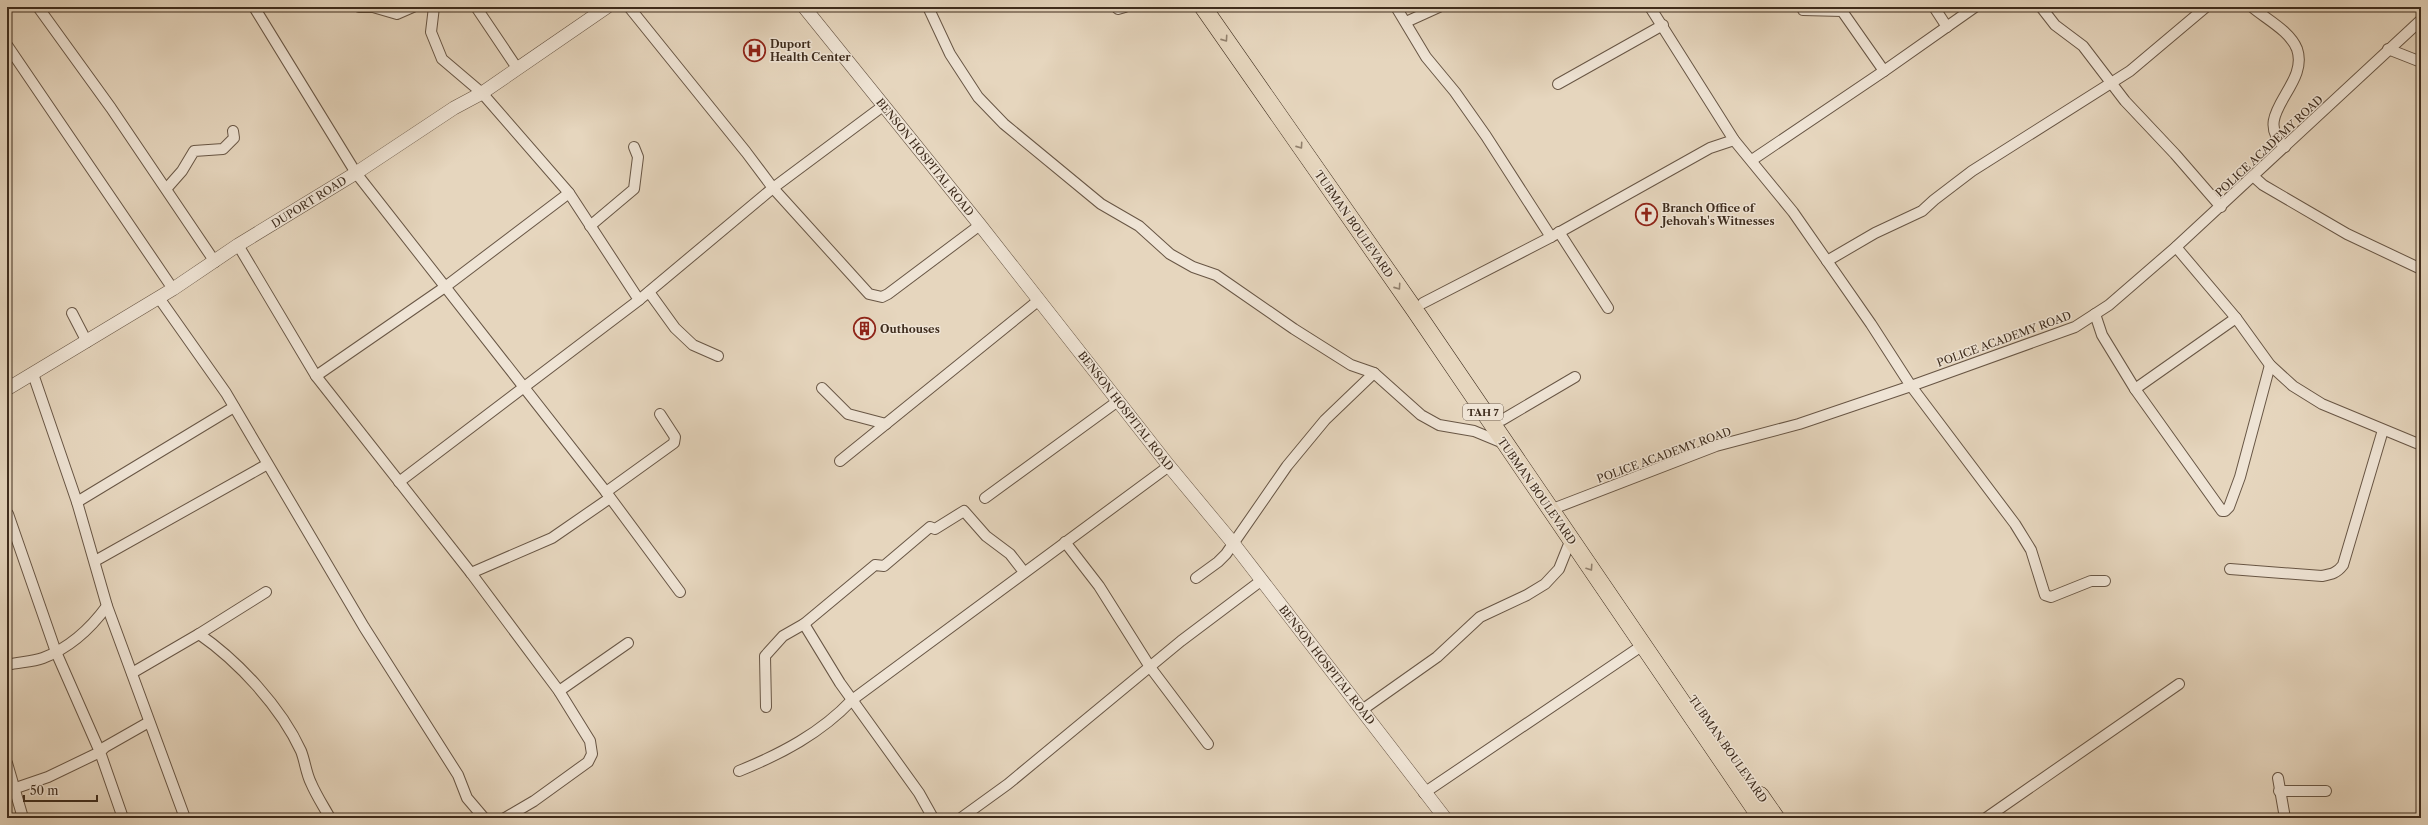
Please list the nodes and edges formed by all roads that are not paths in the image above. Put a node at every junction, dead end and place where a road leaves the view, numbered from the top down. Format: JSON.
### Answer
{"nodes":[{"id":1,"x":38,"y":7,"type":"edge"},
{"id":2,"x":254,"y":7,"type":"edge"},
{"id":3,"x":359,"y":7,"type":"edge"},
{"id":4,"x":413,"y":7,"type":"edge"},
{"id":5,"x":434,"y":7,"type":"edge"},
{"id":6,"x":476,"y":7,"type":"edge"},
{"id":7,"x":607,"y":7,"type":"edge"},
{"id":8,"x":629,"y":7,"type":"edge"},
{"id":9,"x":804,"y":7,"type":"edge"},
{"id":10,"x":928,"y":7,"type":"edge"},
{"id":11,"x":1116,"y":7,"type":"edge"},
{"id":12,"x":1125,"y":7,"type":"edge"},
{"id":13,"x":1203,"y":7,"type":"edge"},
{"id":14,"x":1217,"y":7,"type":"edge"},
{"id":15,"x":1396,"y":7,"type":"edge"},
{"id":16,"x":1439,"y":7,"type":"edge"},
{"id":17,"x":1650,"y":7,"type":"edge"},
{"id":18,"x":1934,"y":7,"type":"edge"},
{"id":19,"x":1975,"y":7,"type":"edge"},
{"id":20,"x":2041,"y":7,"type":"edge"},
{"id":21,"x":2206,"y":7,"type":"edge"},
{"id":22,"x":2252,"y":7,"type":"edge"},
{"id":23,"x":2260,"y":7,"type":"edge"},
{"id":24,"x":1803,"y":10,"type":"dead end"},
{"id":25,"x":2421,"y":20,"type":"edge"},
{"id":26,"x":1406,"y":22,"type":"junction"},
{"id":27,"x":2274,"y":24,"type":"junction"},
{"id":28,"x":1663,"y":25,"type":"junction"},
{"id":29,"x":1947,"y":27,"type":"junction"},
{"id":30,"x":7,"y":45,"type":"edge"},
{"id":31,"x":2388,"y":50,"type":"junction"},
{"id":32,"x":2421,"y":62,"type":"edge"},
{"id":33,"x":517,"y":68,"type":"junction"},
{"id":34,"x":1884,"y":72,"type":"junction"},
{"id":35,"x":2110,"y":82,"type":"junction"},
{"id":36,"x":1558,"y":84,"type":"dead end"},
{"id":37,"x":482,"y":93,"type":"junction"},
{"id":38,"x":883,"y":106,"type":"junction"},
{"id":39,"x":233,"y":131,"type":"dead end"},
{"id":40,"x":1734,"y":140,"type":"junction"},
{"id":41,"x":634,"y":147,"type":"dead end"},
{"id":42,"x":2285,"y":147,"type":"junction"},
{"id":43,"x":1752,"y":160,"type":"junction"},
{"id":44,"x":356,"y":173,"type":"junction"},
{"id":45,"x":2253,"y":176,"type":"junction"},
{"id":46,"x":167,"y":188,"type":"junction"},
{"id":47,"x":773,"y":188,"type":"junction"},
{"id":48,"x":569,"y":193,"type":"junction"},
{"id":49,"x":2221,"y":206,"type":"junction"},
{"id":50,"x":980,"y":225,"type":"junction"},
{"id":51,"x":590,"y":226,"type":"junction"},
{"id":52,"x":1555,"y":235,"type":"junction"},
{"id":53,"x":238,"y":245,"type":"junction"},
{"id":54,"x":2176,"y":247,"type":"junction"},
{"id":55,"x":1827,"y":261,"type":"junction"},
{"id":56,"x":215,"y":262,"type":"junction"},
{"id":57,"x":2421,"y":269,"type":"edge"},
{"id":58,"x":445,"y":287,"type":"junction"},
{"id":59,"x":173,"y":289,"type":"junction"},
{"id":60,"x":649,"y":292,"type":"junction"},
{"id":61,"x":159,"y":298,"type":"junction"},
{"id":62,"x":639,"y":300,"type":"junction"},
{"id":63,"x":1039,"y":300,"type":"junction"},
{"id":64,"x":1423,"y":303,"type":"junction"},
{"id":65,"x":1608,"y":308,"type":"dead end"},
{"id":66,"x":72,"y":313,"type":"dead end"},
{"id":67,"x":2095,"y":314,"type":"junction"},
{"id":68,"x":2236,"y":318,"type":"junction"},
{"id":69,"x":87,"y":342,"type":"junction"},
{"id":70,"x":718,"y":356,"type":"dead end"},
{"id":71,"x":2270,"y":365,"type":"junction"},
{"id":72,"x":1374,"y":373,"type":"junction"},
{"id":73,"x":33,"y":374,"type":"junction"},
{"id":74,"x":316,"y":376,"type":"junction"},
{"id":75,"x":1575,"y":377,"type":"dead end"},
{"id":76,"x":1911,"y":386,"type":"junction"},
{"id":77,"x":822,"y":388,"type":"dead end"},
{"id":78,"x":7,"y":389,"type":"edge"},
{"id":79,"x":524,"y":389,"type":"junction"},
{"id":80,"x":2135,"y":389,"type":"junction"},
{"id":81,"x":1118,"y":401,"type":"junction"},
{"id":82,"x":234,"y":407,"type":"junction"},
{"id":83,"x":660,"y":414,"type":"dead end"},
{"id":84,"x":1502,"y":420,"type":"junction"},
{"id":85,"x":886,"y":424,"type":"junction"},
{"id":86,"x":2383,"y":430,"type":"junction"},
{"id":87,"x":1503,"y":443,"type":"junction"},
{"id":88,"x":2421,"y":445,"type":"edge"},
{"id":89,"x":840,"y":461,"type":"dead end"},
{"id":90,"x":266,"y":465,"type":"junction"},
{"id":91,"x":1169,"y":466,"type":"junction"},
{"id":92,"x":399,"y":482,"type":"junction"},
{"id":93,"x":608,"y":495,"type":"junction"},
{"id":94,"x":985,"y":498,"type":"dead end"},
{"id":95,"x":78,"y":502,"type":"junction"},
{"id":96,"x":1555,"y":508,"type":"junction"},
{"id":97,"x":8,"y":514,"type":"dead end"},
{"id":98,"x":1571,"y":539,"type":"junction"},
{"id":99,"x":1064,"y":542,"type":"junction"},
{"id":100,"x":1234,"y":543,"type":"junction"},
{"id":101,"x":95,"y":561,"type":"junction"},
{"id":102,"x":2230,"y":569,"type":"dead end"},
{"id":103,"x":1024,"y":572,"type":"junction"},
{"id":104,"x":471,"y":573,"type":"junction"},
{"id":105,"x":1196,"y":578,"type":"dead end"},
{"id":106,"x":1262,"y":580,"type":"junction"},
{"id":107,"x":2105,"y":582,"type":"dead end"},
{"id":108,"x":266,"y":592,"type":"dead end"},
{"id":109,"x":680,"y":592,"type":"dead end"},
{"id":110,"x":107,"y":606,"type":"junction"},
{"id":111,"x":804,"y":624,"type":"junction"},
{"id":112,"x":199,"y":634,"type":"junction"},
{"id":113,"x":628,"y":642,"type":"dead end"},
{"id":114,"x":1643,"y":645,"type":"junction"},
{"id":115,"x":56,"y":652,"type":"junction"},
{"id":116,"x":7,"y":665,"type":"edge"},
{"id":117,"x":1150,"y":667,"type":"junction"},
{"id":118,"x":132,"y":673,"type":"junction"},
{"id":119,"x":2179,"y":684,"type":"dead end"},
{"id":120,"x":559,"y":691,"type":"junction"},
{"id":121,"x":852,"y":700,"type":"junction"},
{"id":122,"x":766,"y":707,"type":"dead end"},
{"id":123,"x":1362,"y":710,"type":"junction"},
{"id":124,"x":149,"y":722,"type":"junction"},
{"id":125,"x":1208,"y":744,"type":"dead end"},
{"id":126,"x":100,"y":752,"type":"junction"},
{"id":127,"x":7,"y":763,"type":"edge"},
{"id":128,"x":739,"y":771,"type":"dead end"},
{"id":129,"x":2278,"y":778,"type":"dead end"},
{"id":130,"x":13,"y":789,"type":"junction"},
{"id":131,"x":2279,"y":791,"type":"junction"},
{"id":132,"x":2326,"y":791,"type":"dead end"},
{"id":133,"x":1424,"y":793,"type":"junction"},
{"id":134,"x":23,"y":818,"type":"edge"},
{"id":135,"x":123,"y":818,"type":"edge"},
{"id":136,"x":185,"y":818,"type":"edge"},
{"id":137,"x":330,"y":818,"type":"edge"},
{"id":138,"x":484,"y":818,"type":"edge"},
{"id":139,"x":505,"y":818,"type":"edge"},
{"id":140,"x":933,"y":818,"type":"edge"},
{"id":141,"x":961,"y":818,"type":"edge"},
{"id":142,"x":1444,"y":818,"type":"edge"},
{"id":143,"x":1761,"y":818,"type":"edge"},
{"id":144,"x":1776,"y":818,"type":"edge"},
{"id":145,"x":1986,"y":818,"type":"edge"},
{"id":146,"x":2285,"y":818,"type":"edge"}],
"edges":[{"from":1,"to":46,"type":"street"},
{"from":2,"to":44,"type":"street"},
{"from":3,"to":4,"type":"street"},
{"from":5,"to":37,"type":"street"},
{"from":6,"to":33,"type":"street"},
{"from":7,"to":33,"type":"street","name":"DUPORT ROAD"},
{"from":8,"to":47,"type":"street"},
{"from":9,"to":38,"type":"street","name":"BENSON HOSPITAL ROAD"},
{"from":10,"to":72,"type":"street"},
{"from":11,"to":12,"type":"street"},
{"from":13,"to":87,"type":"highway","name":"TUBMAN BOULEVARD","number":"TAH 7","one_way":true},
{"from":14,"to":64,"type":"highway","name":"TUBMAN BOULEVARD","number":"TAH 7"},
{"from":15,"to":26,"type":"street"},
{"from":16,"to":26,"type":"street"},
{"from":17,"to":28,"type":"street"},
{"from":18,"to":29,"type":"street"},
{"from":19,"to":29,"type":"street"},
{"from":20,"to":35,"type":"street"},
{"from":21,"to":35,"type":"street"},
{"from":22,"to":27,"type":"street"},
{"from":23,"to":27,"type":"street"},
{"from":24,"to":34,"type":"street"},
{"from":25,"to":31,"type":"street","name":"POLICE ACADEMY ROAD"},
{"from":26,"to":52,"type":"street"},
{"from":27,"to":42,"type":"street"},
{"from":28,"to":36,"type":"street"},
{"from":28,"to":40,"type":"street"},
{"from":29,"to":34,"type":"street"},
{"from":30,"to":59,"type":"street"},
{"from":31,"to":32,"type":"street"},
{"from":31,"to":42,"type":"street","name":"POLICE ACADEMY ROAD"},
{"from":33,"to":37,"type":"street","name":"DUPORT ROAD"},
{"from":34,"to":43,"type":"street"},
{"from":35,"to":49,"type":"street"},
{"from":35,"to":55,"type":"street"},
{"from":37,"to":44,"type":"street","name":"DUPORT ROAD"},
{"from":37,"to":48,"type":"street"},
{"from":38,"to":47,"type":"street"},
{"from":38,"to":50,"type":"street","name":"BENSON HOSPITAL ROAD"},
{"from":39,"to":46,"type":"street"},
{"from":40,"to":43,"type":"street"},
{"from":40,"to":52,"type":"street"},
{"from":41,"to":51,"type":"street"},
{"from":42,"to":45,"type":"street","name":"POLICE ACADEMY ROAD"},
{"from":43,"to":55,"type":"street"},
{"from":44,"to":53,"type":"street","name":"DUPORT ROAD"},
{"from":44,"to":58,"type":"street"},
{"from":45,"to":49,"type":"street","name":"POLICE ACADEMY ROAD"},
{"from":45,"to":57,"type":"street"},
{"from":46,"to":56,"type":"street"},
{"from":47,"to":50,"type":"street"},
{"from":47,"to":60,"type":"street"},
{"from":48,"to":51,"type":"street"},
{"from":48,"to":58,"type":"street"},
{"from":49,"to":54,"type":"street","name":"POLICE ACADEMY ROAD"},
{"from":50,"to":63,"type":"street","name":"BENSON HOSPITAL ROAD"},
{"from":51,"to":62,"type":"street"},
{"from":52,"to":64,"type":"street"},
{"from":52,"to":65,"type":"street"},
{"from":53,"to":56,"type":"street","name":"DUPORT ROAD"},
{"from":53,"to":74,"type":"street"},
{"from":54,"to":67,"type":"street","name":"POLICE ACADEMY ROAD"},
{"from":54,"to":68,"type":"street"},
{"from":55,"to":76,"type":"street"},
{"from":56,"to":59,"type":"street","name":"DUPORT ROAD"},
{"from":58,"to":74,"type":"street"},
{"from":58,"to":79,"type":"street"},
{"from":59,"to":61,"type":"street","name":"DUPORT ROAD"},
{"from":60,"to":62,"type":"street"},
{"from":60,"to":70,"type":"street"},
{"from":61,"to":69,"type":"street","name":"DUPORT ROAD"},
{"from":61,"to":82,"type":"street"},
{"from":62,"to":79,"type":"street"},
{"from":63,"to":81,"type":"street","name":"BENSON HOSPITAL ROAD"},
{"from":63,"to":85,"type":"street"},
{"from":64,"to":84,"type":"highway","name":"TUBMAN BOULEVARD","number":"TAH 7"},
{"from":66,"to":69,"type":"street"},
{"from":67,"to":76,"type":"street","name":"POLICE ACADEMY ROAD"},
{"from":67,"to":80,"type":"street"},
{"from":68,"to":71,"type":"street"},
{"from":68,"to":80,"type":"street"},
{"from":69,"to":73,"type":"street","name":"DUPORT ROAD"},
{"from":71,"to":80,"type":"street"},
{"from":71,"to":86,"type":"street"},
{"from":72,"to":87,"type":"street"},
{"from":72,"to":100,"type":"street"},
{"from":73,"to":78,"type":"street","name":"DUPORT ROAD"},
{"from":73,"to":95,"type":"street"},
{"from":74,"to":92,"type":"street"},
{"from":75,"to":84,"type":"street"},
{"from":76,"to":96,"type":"street","name":"POLICE ACADEMY ROAD"},
{"from":76,"to":107,"type":"street"},
{"from":77,"to":85,"type":"street"},
{"from":79,"to":92,"type":"street"},
{"from":79,"to":93,"type":"street"},
{"from":81,"to":91,"type":"street","name":"BENSON HOSPITAL ROAD"},
{"from":81,"to":94,"type":"street"},
{"from":82,"to":90,"type":"street"},
{"from":82,"to":95,"type":"street"},
{"from":83,"to":93,"type":"street"},
{"from":84,"to":96,"type":"highway","name":"TUBMAN BOULEVARD","number":"TAH 7"},
{"from":85,"to":89,"type":"street"},
{"from":86,"to":88,"type":"street"},
{"from":86,"to":102,"type":"street"},
{"from":87,"to":96,"type":"highway","name":"TUBMAN BOULEVARD","number":"TAH 7"},
{"from":90,"to":101,"type":"street"},
{"from":90,"to":138,"type":"street"},
{"from":91,"to":99,"type":"street"},
{"from":91,"to":100,"type":"street","name":"BENSON HOSPITAL ROAD"},
{"from":92,"to":104,"type":"street"},
{"from":93,"to":104,"type":"street"},
{"from":93,"to":109,"type":"street"},
{"from":95,"to":101,"type":"street"},
{"from":96,"to":98,"type":"highway","name":"TUBMAN BOULEVARD","number":"TAH 7"},
{"from":96,"to":144,"type":"highway","name":"TUBMAN BOULEVARD","number":"TAH 7"},
{"from":97,"to":115,"type":"street"},
{"from":98,"to":114,"type":"highway","name":"TUBMAN BOULEVARD","number":"TAH 7","one_way":true},
{"from":98,"to":123,"type":"street"},
{"from":99,"to":103,"type":"street"},
{"from":99,"to":117,"type":"street"},
{"from":100,"to":105,"type":"street"},
{"from":100,"to":106,"type":"street","name":"BENSON HOSPITAL ROAD"},
{"from":101,"to":110,"type":"street"},
{"from":103,"to":111,"type":"street"},
{"from":103,"to":121,"type":"street"},
{"from":104,"to":120,"type":"street"},
{"from":106,"to":117,"type":"street"},
{"from":106,"to":123,"type":"street","name":"BENSON HOSPITAL ROAD"},
{"from":108,"to":112,"type":"street"},
{"from":110,"to":115,"type":"street"},
{"from":110,"to":118,"type":"street"},
{"from":111,"to":121,"type":"street"},
{"from":111,"to":122,"type":"street"},
{"from":112,"to":118,"type":"street"},
{"from":112,"to":137,"type":"street"},
{"from":113,"to":120,"type":"street"},
{"from":114,"to":133,"type":"street"},
{"from":114,"to":143,"type":"highway","name":"TUBMAN BOULEVARD","number":"TAH 7"},
{"from":115,"to":116,"type":"street"},
{"from":115,"to":126,"type":"street"},
{"from":117,"to":125,"type":"street"},
{"from":117,"to":141,"type":"street"},
{"from":118,"to":124,"type":"street"},
{"from":119,"to":145,"type":"street"},
{"from":120,"to":139,"type":"street"},
{"from":121,"to":128,"type":"street"},
{"from":121,"to":140,"type":"street"},
{"from":123,"to":133,"type":"street","name":"BENSON HOSPITAL ROAD"},
{"from":124,"to":126,"type":"street"},
{"from":124,"to":136,"type":"street"},
{"from":126,"to":130,"type":"street"},
{"from":126,"to":135,"type":"street"},
{"from":127,"to":130,"type":"street"},
{"from":129,"to":131,"type":"street"},
{"from":130,"to":134,"type":"street"},
{"from":131,"to":132,"type":"street"},
{"from":131,"to":146,"type":"street"},
{"from":133,"to":142,"type":"street","name":"BENSON HOSPITAL ROAD"}]}
